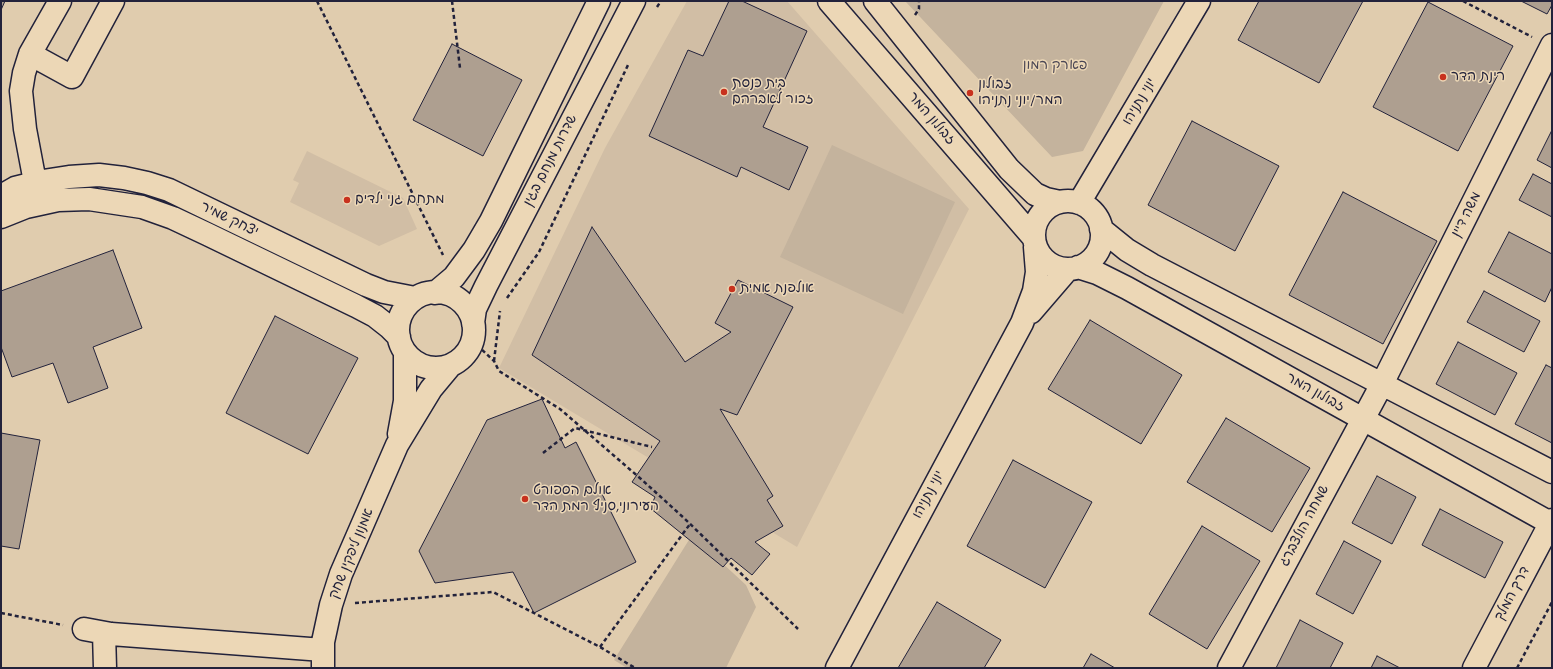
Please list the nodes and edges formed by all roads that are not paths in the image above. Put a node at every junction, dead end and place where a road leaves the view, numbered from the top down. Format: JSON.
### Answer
{"nodes":[{"id":1,"x":60,"y":1,"type":"edge"},
{"id":2,"x":113,"y":1,"type":"edge"},
{"id":3,"x":599,"y":1,"type":"edge"},
{"id":4,"x":634,"y":1,"type":"edge"},
{"id":5,"x":829,"y":1,"type":"edge"},
{"id":6,"x":875,"y":1,"type":"edge"},
{"id":7,"x":1199,"y":1,"type":"edge"},
{"id":8,"x":1551,"y":46,"type":"edge"},
{"id":9,"x":30,"y":54,"type":"junction"},
{"id":10,"x":38,"y":194,"type":"junction"},
{"id":11,"x":1,"y":196,"type":"edge"},
{"id":12,"x":1070,"y":202,"type":"junction"},
{"id":13,"x":1,"y":217,"type":"edge"},
{"id":14,"x":1101,"y":229,"type":"junction"},
{"id":15,"x":1034,"y":242,"type":"junction"},
{"id":16,"x":1073,"y":268,"type":"junction"},
{"id":17,"x":425,"y":296,"type":"junction"},
{"id":18,"x":1022,"y":323,"type":"junction"},
{"id":19,"x":473,"y":332,"type":"junction"},
{"id":20,"x":402,"y":345,"type":"junction"},
{"id":21,"x":451,"y":365,"type":"junction"},
{"id":22,"x":1382,"y":384,"type":"junction"},
{"id":23,"x":1363,"y":419,"type":"junction"},
{"id":24,"x":397,"y":445,"type":"junction"},
{"id":25,"x":1552,"y":472,"type":"edge"},
{"id":26,"x":1551,"y":522,"type":"edge"},
{"id":27,"x":323,"y":659,"type":"edge"},
{"id":28,"x":105,"y":668,"type":"edge"},
{"id":29,"x":837,"y":668,"type":"edge"},
{"id":30,"x":1229,"y":668,"type":"edge"},
{"id":31,"x":1474,"y":668,"type":"edge"}],
"edges":[{"from":1,"to":9,"type":"street"},
{"from":2,"to":9,"type":"street"},
{"from":3,"to":17,"type":"street","name":"שדרות מנחם בגין"},
{"from":4,"to":19,"type":"street","name":"שדרות מנחם בגין"},
{"from":5,"to":15,"type":"street","name":"זבולון המר"},
{"from":6,"to":12,"type":"street","name":"זבולון המר"},
{"from":7,"to":12,"type":"street","name":"יוני נתניהו"},
{"from":8,"to":22,"type":"street","name":"משה דיין"},
{"from":9,"to":10,"type":"street"},
{"from":10,"to":11,"type":"street","name":"יצחק שמיר"},
{"from":10,"to":13,"type":"street","name":"יצחק שמיר"},
{"from":10,"to":17,"type":"street","name":"יצחק שמיר"},
{"from":10,"to":20,"type":"street","name":"יצחק שמיר"},
{"from":12,"to":14,"type":"street"},
{"from":12,"to":15,"type":"street"},
{"from":14,"to":16,"type":"street"},
{"from":14,"to":22,"type":"street"},
{"from":15,"to":16,"type":"street"},
{"from":15,"to":18,"type":"street","name":"יוני נתניהו"},
{"from":16,"to":18,"type":"street","name":"יוני נתניהו"},
{"from":16,"to":23,"type":"street","name":"זבולון המר"},
{"from":17,"to":19,"type":"street"},
{"from":17,"to":20,"type":"street"},
{"from":18,"to":29,"type":"street","name":"יוני נתניהו"},
{"from":19,"to":21,"type":"street"},
{"from":20,"to":21,"type":"street"},
{"from":20,"to":24,"type":"street","name":"אמנון ליפקין שחק"},
{"from":21,"to":24,"type":"street","name":"אמנון ליפקין שחק"},
{"from":22,"to":23,"type":"street","name":"שמחה הולצברג"},
{"from":22,"to":25,"type":"street"},
{"from":23,"to":26,"type":"street","name":"זבולון המר"},
{"from":23,"to":30,"type":"street","name":"שמחה הולצברג"},
{"from":24,"to":27,"type":"street","name":"אמנון ליפקין שחק"},
{"from":26,"to":31,"type":"street","name":"דרך המלך"},
{"from":27,"to":28,"type":"street"}]}
